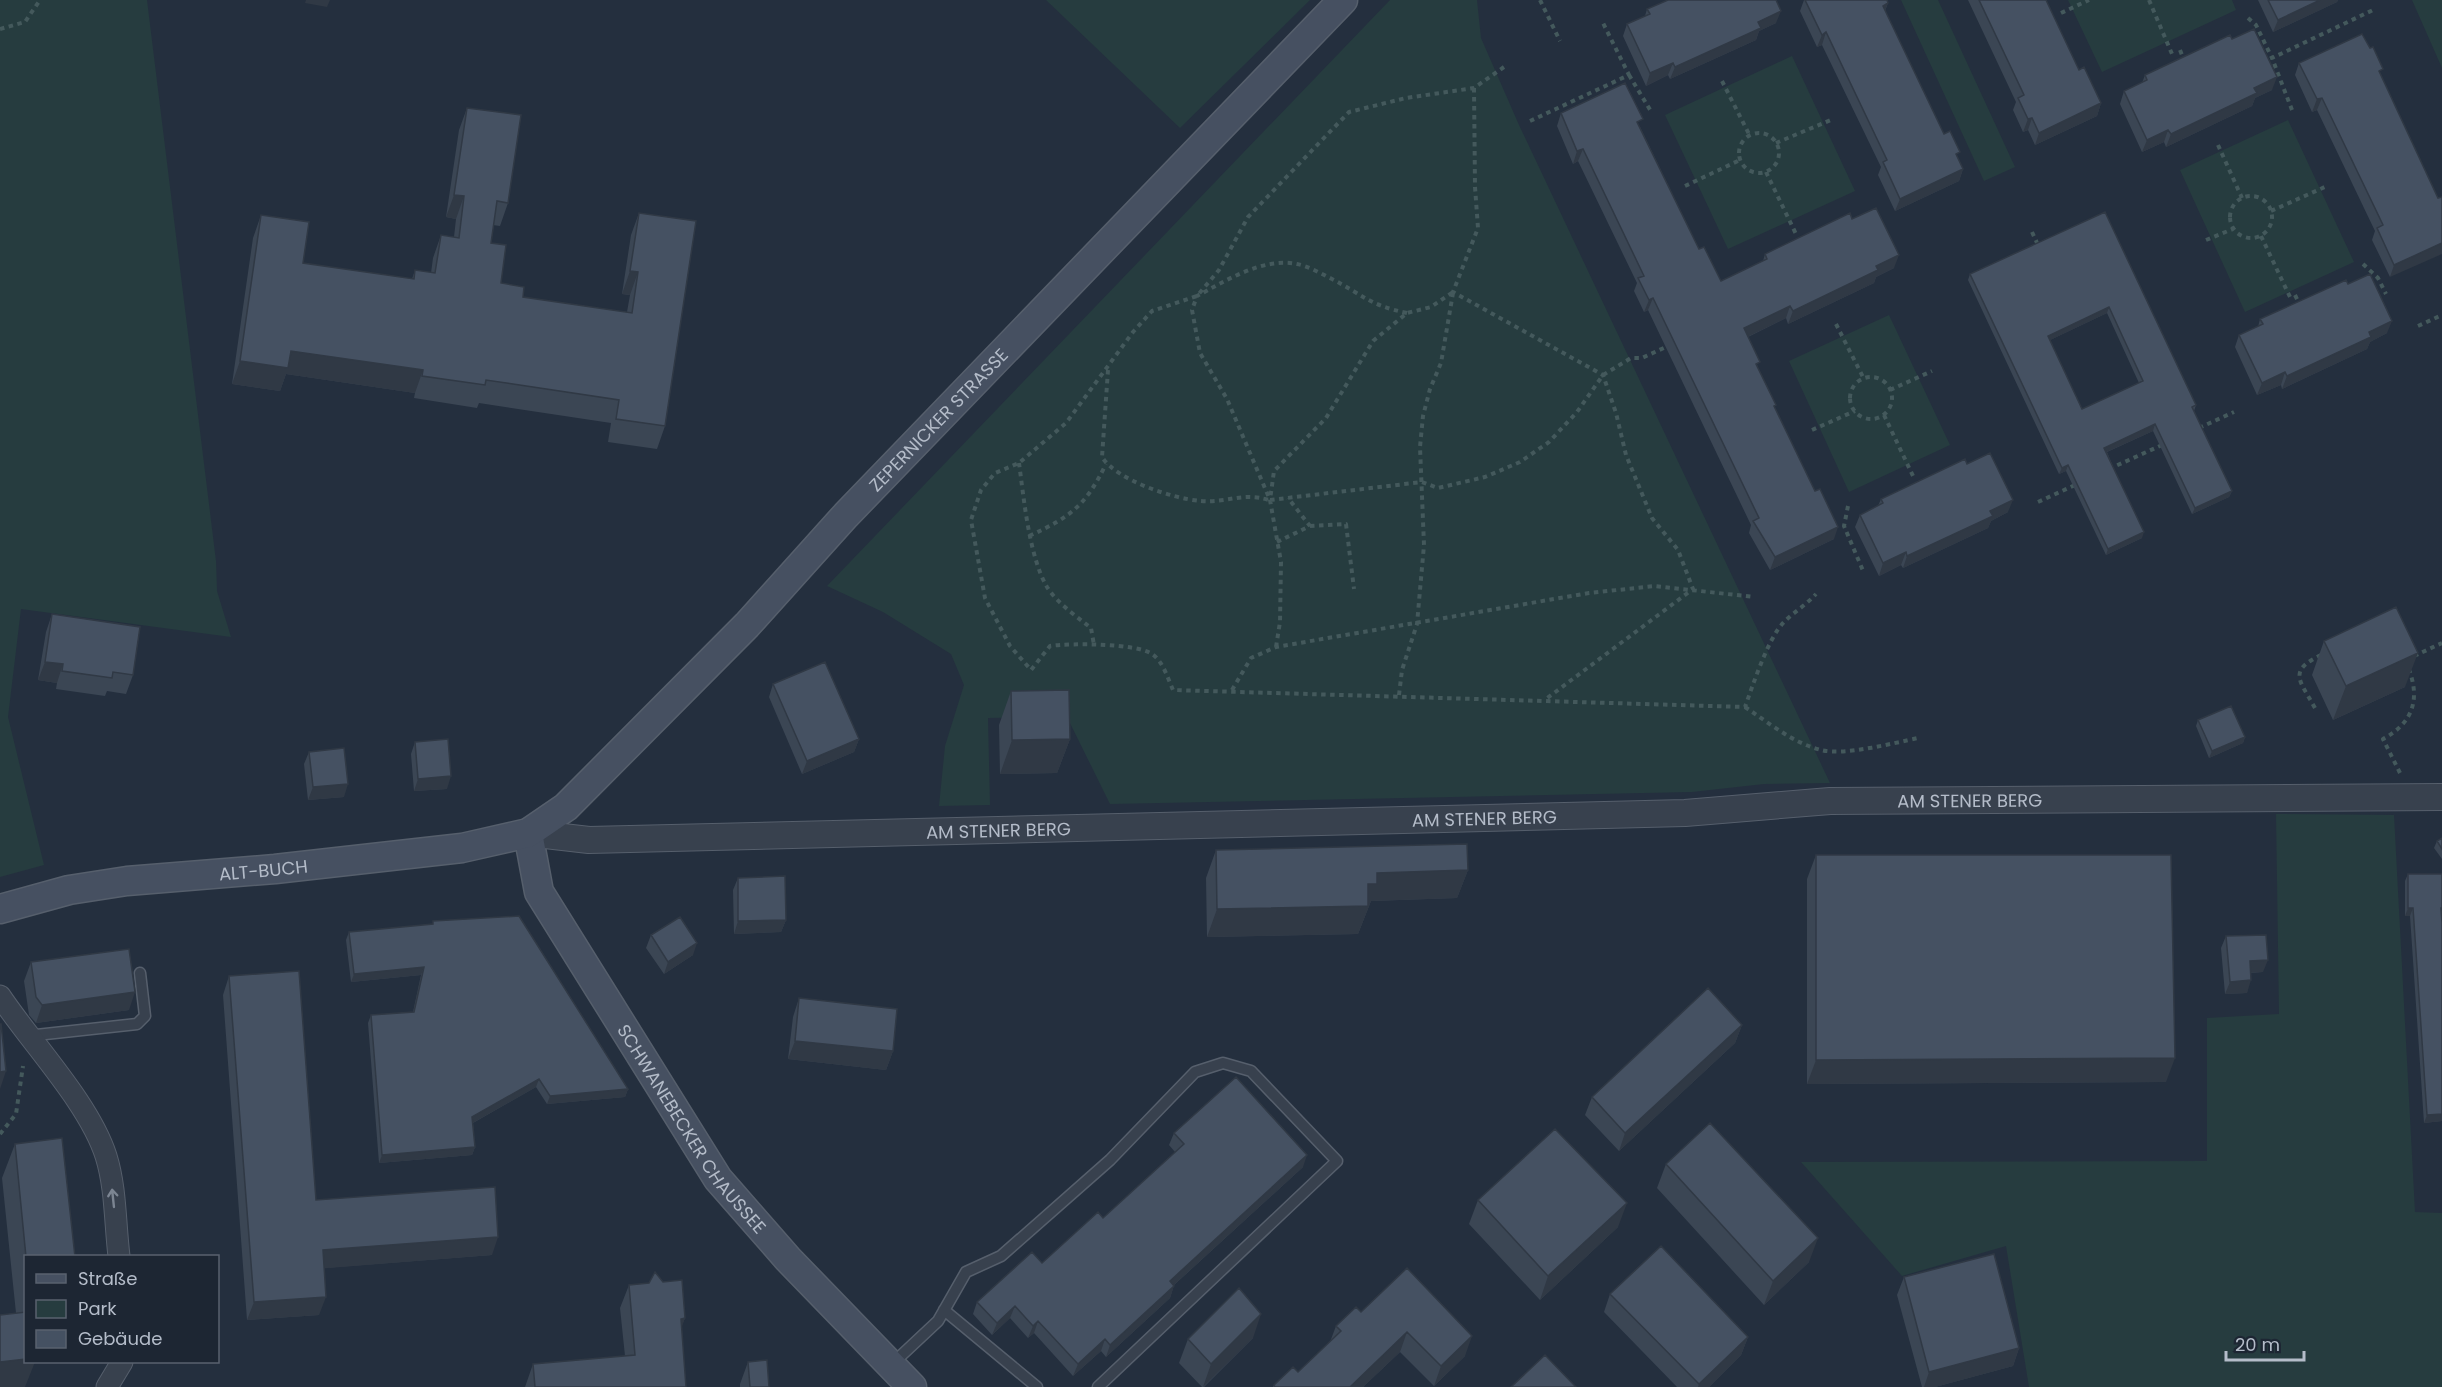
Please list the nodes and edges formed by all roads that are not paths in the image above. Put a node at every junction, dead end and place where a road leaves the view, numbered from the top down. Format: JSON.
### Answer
{"nodes":[{"id":1,"x":1343,"y":0,"type":"edge"},
{"id":2,"x":2442,"y":796,"type":"edge"},
{"id":3,"x":528,"y":833,"type":"junction"},
{"id":4,"x":0,"y":909,"type":"edge"},
{"id":5,"x":140,"y":973,"type":"dead end"},
{"id":6,"x":0,"y":996,"type":"edge"},
{"id":7,"x":27,"y":1036,"type":"junction"},
{"id":8,"x":119,"y":1255,"type":"edge"},
{"id":9,"x":945,"y":1310,"type":"junction"},
{"id":10,"x":121,"y":1363,"type":"edge"},
{"id":11,"x":891,"y":1365,"type":"junction"},
{"id":12,"x":107,"y":1387,"type":"edge"},
{"id":13,"x":912,"y":1387,"type":"edge"},
{"id":14,"x":1037,"y":1387,"type":"edge"},
{"id":15,"x":1098,"y":1387,"type":"edge"}],
"edges":[{"from":1,"to":3,"type":"main road","name":"ZEPERNICKER STRASSE"},
{"from":2,"to":3,"type":"street","name":"AM STENER BERG"},
{"from":3,"to":4,"type":"main road","name":"ALT-BUCH"},
{"from":3,"to":11,"type":"main road","name":"SCHWANEBECKER CHAUSSEE"},
{"from":5,"to":7,"type":"lane"},
{"from":6,"to":7,"type":"street"},
{"from":8,"to":7,"type":"street","one_way":true},
{"from":9,"to":11,"type":"lane"},
{"from":9,"to":14,"type":"lane"},
{"from":9,"to":15,"type":"lane"},
{"from":10,"to":12,"type":"street"},
{"from":11,"to":13,"type":"main road","name":"SCHWANEBECKER CHAUSSEE"}]}
